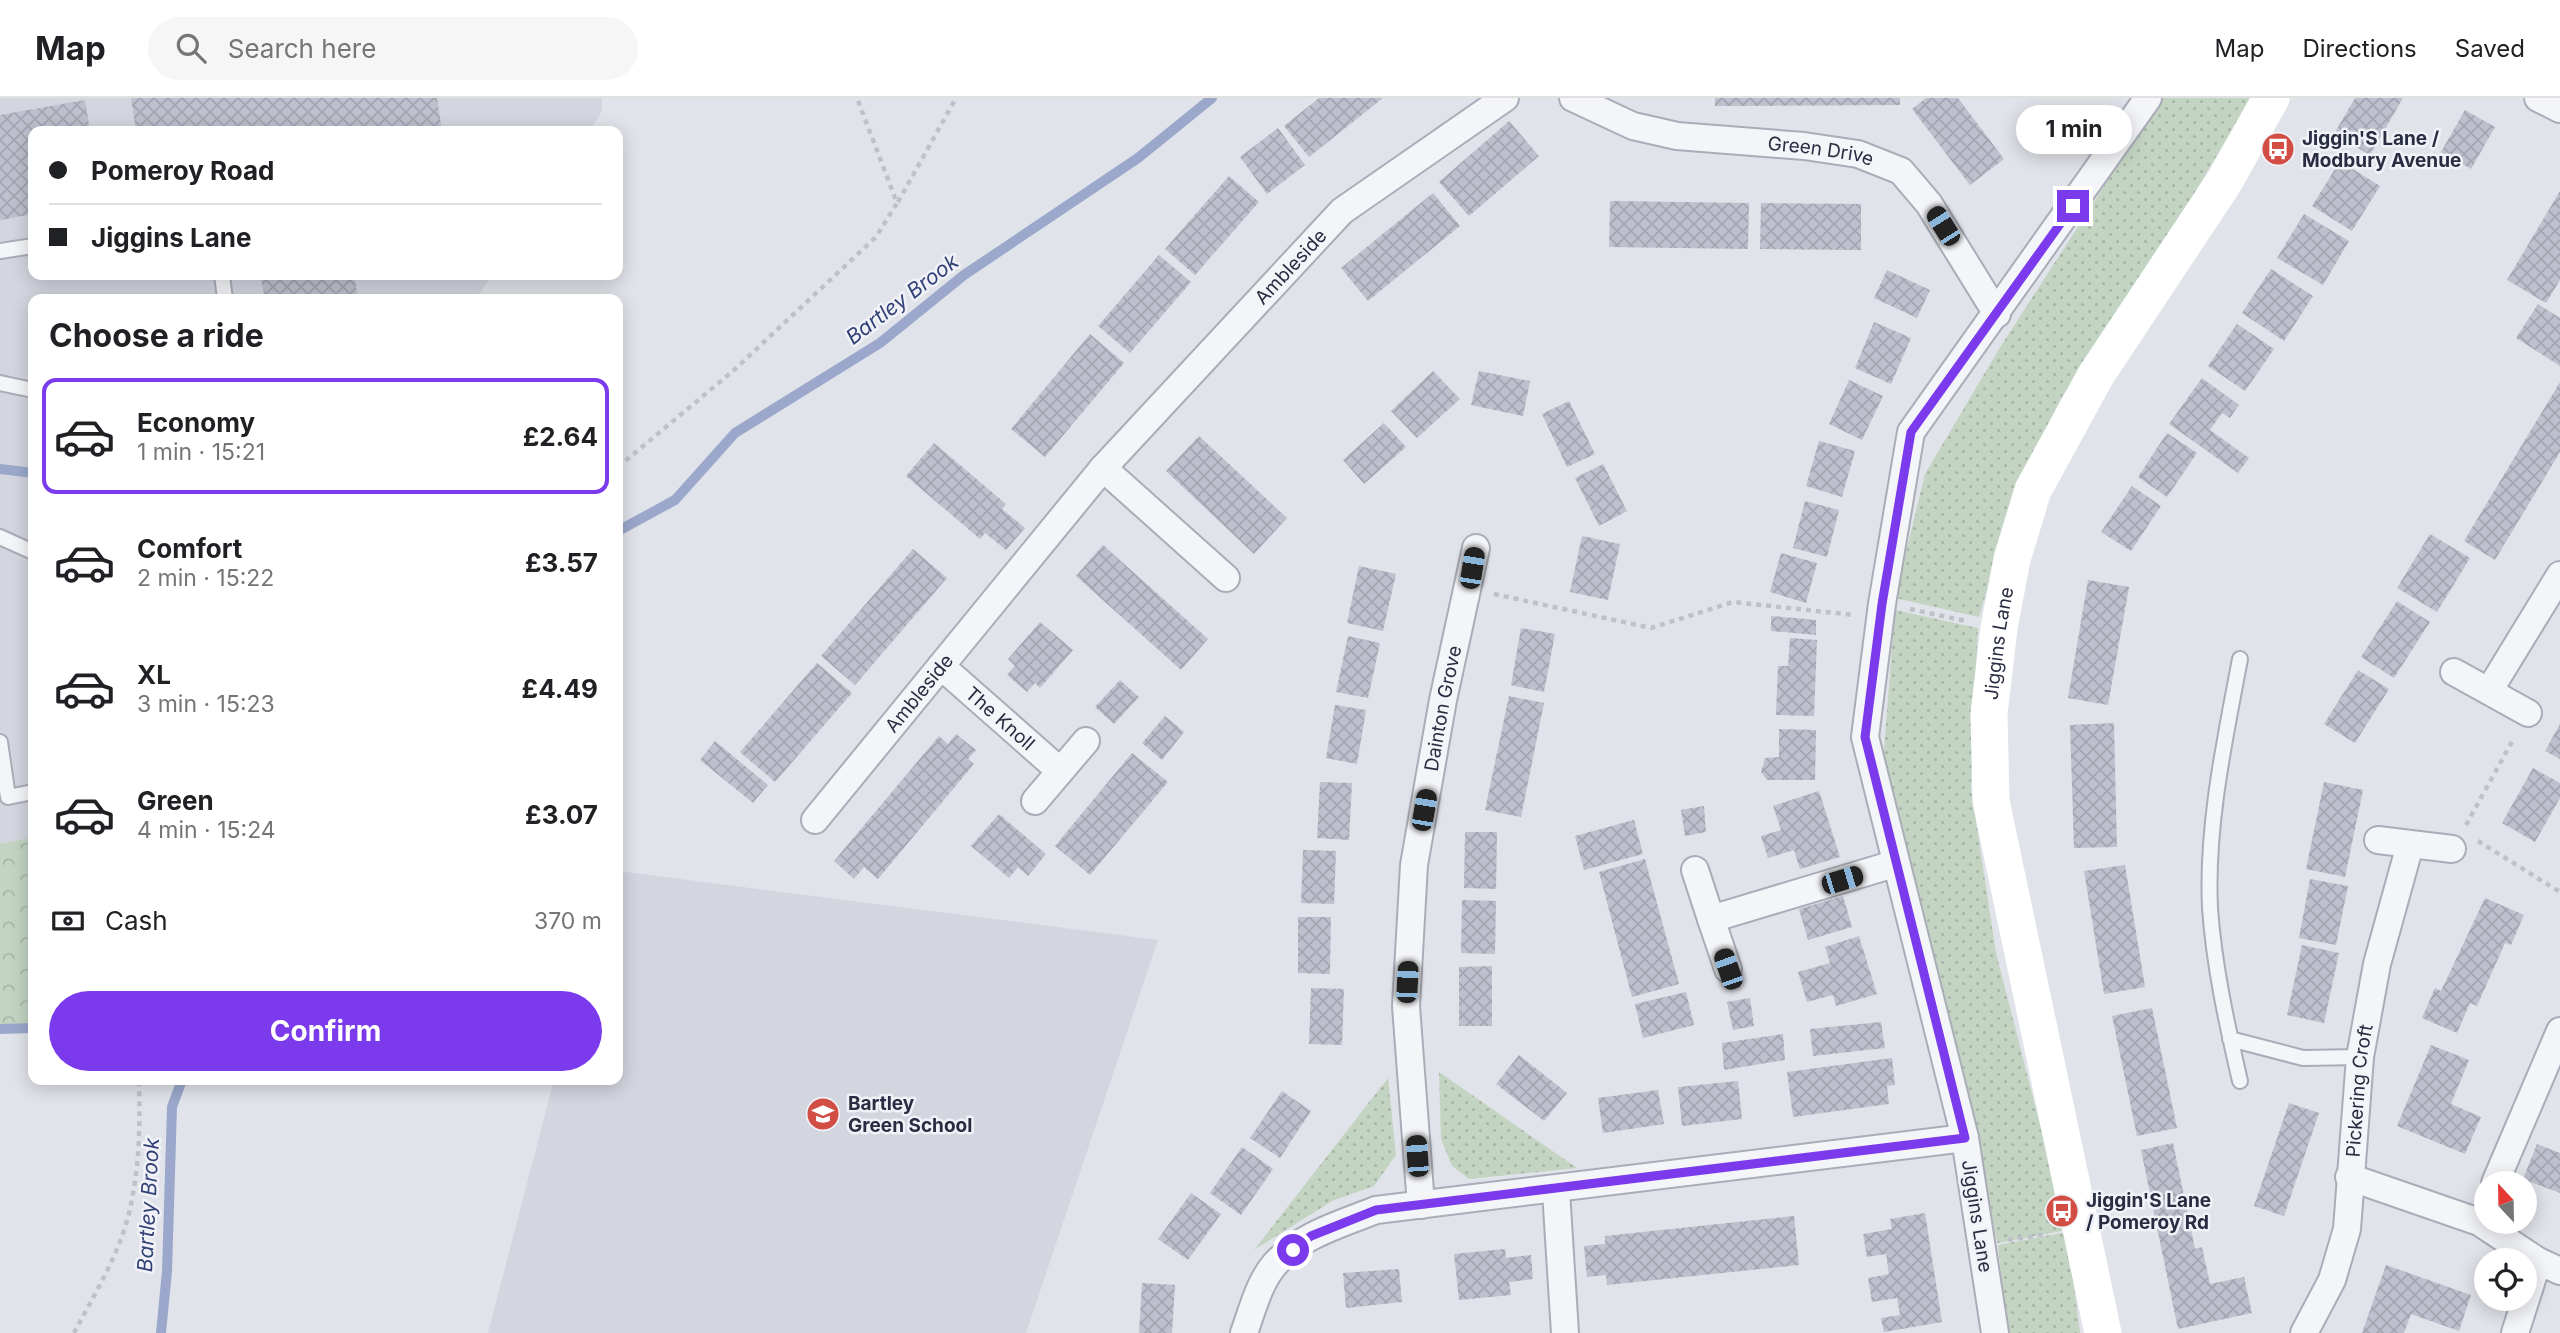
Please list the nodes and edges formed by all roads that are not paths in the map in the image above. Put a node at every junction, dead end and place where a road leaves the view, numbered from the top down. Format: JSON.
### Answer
{"nodes":[{"id":1,"x":1505,"y":98,"type":"edge"},
{"id":2,"x":1573,"y":98,"type":"edge"},
{"id":3,"x":2148,"y":98,"type":"edge"},
{"id":4,"x":2271,"y":98,"type":"edge"},
{"id":5,"x":28,"y":247,"type":"edge"},
{"id":6,"x":0,"y":251,"type":"edge"},
{"id":7,"x":1997,"y":314,"type":"junction"},
{"id":8,"x":0,"y":383,"type":"edge"},
{"id":9,"x":28,"y":389,"type":"edge"},
{"id":10,"x":1102,"y":468,"type":"junction"},
{"id":11,"x":0,"y":537,"type":"edge"},
{"id":12,"x":1476,"y":548,"type":"dead end"},
{"id":13,"x":28,"y":550,"type":"edge"},
{"id":14,"x":2560,"y":575,"type":"edge"},
{"id":15,"x":1226,"y":578,"type":"dead end"},
{"id":16,"x":2240,"y":659,"type":"dead end"},
{"id":17,"x":941,"y":666,"type":"junction"},
{"id":18,"x":2454,"y":672,"type":"dead end"},
{"id":19,"x":2489,"y":691,"type":"junction"},
{"id":20,"x":2528,"y":713,"type":"road end"},
{"id":21,"x":1086,"y":741,"type":"dead end"},
{"id":22,"x":0,"y":742,"type":"edge"},
{"id":23,"x":1059,"y":770,"type":"junction"},
{"id":24,"x":28,"y":793,"type":"edge"},
{"id":25,"x":1035,"y":801,"type":"dead end"},
{"id":26,"x":815,"y":820,"type":"dead end"},
{"id":27,"x":2378,"y":840,"type":"dead end"},
{"id":28,"x":2457,"y":840,"type":"road end"},
{"id":29,"x":2410,"y":845,"type":"junction"},
{"id":30,"x":1894,"y":864,"type":"junction"},
{"id":31,"x":1695,"y":870,"type":"dead end"},
{"id":32,"x":1711,"y":919,"type":"junction"},
{"id":33,"x":1728,"y":969,"type":"dead end"},
{"id":34,"x":2560,"y":1031,"type":"edge"},
{"id":35,"x":2230,"y":1039,"type":"junction"},
{"id":36,"x":2360,"y":1057,"type":"junction"},
{"id":37,"x":2240,"y":1081,"type":"dead end"},
{"id":38,"x":1965,"y":1138,"type":"junction"},
{"id":39,"x":2500,"y":1171,"type":"edge"},
{"id":40,"x":2349,"y":1177,"type":"junction"},
{"id":41,"x":1556,"y":1191,"type":"junction"},
{"id":42,"x":1421,"y":1206,"type":"junction"},
{"id":43,"x":2474,"y":1210,"type":"edge"},
{"id":44,"x":2510,"y":1234,"type":"edge"},
{"id":45,"x":2549,"y":1266,"type":"edge"},
{"id":46,"x":1244,"y":1333,"type":"edge"},
{"id":47,"x":1565,"y":1333,"type":"edge"},
{"id":48,"x":1995,"y":1333,"type":"edge"},
{"id":49,"x":2103,"y":1333,"type":"edge"},
{"id":50,"x":2304,"y":1333,"type":"edge"},
{"id":51,"x":2515,"y":1333,"type":"edge"}],
"edges":[{"from":1,"to":10,"type":"street","name":"Ambleside"},
{"from":2,"to":7,"type":"street","name":"Green Drive"},
{"from":3,"to":7,"type":"street","name":"Jiggins Lane"},
{"from":4,"to":49,"type":"street","name":"Jiggins Lane"},
{"from":5,"to":6,"type":"lane"},
{"from":7,"to":30,"type":"street","name":"Jiggins Lane"},
{"from":8,"to":9,"type":"lane"},
{"from":10,"to":15,"type":"street"},
{"from":10,"to":17,"type":"street","name":"Ambleside"},
{"from":11,"to":13,"type":"lane"},
{"from":12,"to":42,"type":"street","name":"Dainton Grove"},
{"from":14,"to":19,"type":"street"},
{"from":16,"to":35,"type":"lane"},
{"from":17,"to":23,"type":"street","name":"The Knoll"},
{"from":17,"to":26,"type":"street","name":"Ambleside"},
{"from":18,"to":19,"type":"street"},
{"from":19,"to":20,"type":"street"},
{"from":21,"to":23,"type":"street"},
{"from":22,"to":24,"type":"lane"},
{"from":23,"to":25,"type":"street"},
{"from":27,"to":29,"type":"street"},
{"from":28,"to":29,"type":"street"},
{"from":29,"to":36,"type":"street","name":"Pickering Croft"},
{"from":30,"to":32,"type":"street"},
{"from":30,"to":38,"type":"street","name":"Jiggins Lane"},
{"from":31,"to":32,"type":"street"},
{"from":32,"to":33,"type":"street"},
{"from":34,"to":39,"type":"street"},
{"from":35,"to":36,"type":"lane"},
{"from":35,"to":37,"type":"lane"},
{"from":36,"to":40,"type":"street","name":"Pickering Croft"},
{"from":38,"to":41,"type":"street"},
{"from":38,"to":48,"type":"street","name":"Jiggins Lane"},
{"from":40,"to":43,"type":"street"},
{"from":40,"to":50,"type":"street","name":"Pickering Croft"},
{"from":41,"to":42,"type":"street"},
{"from":41,"to":47,"type":"street"},
{"from":42,"to":46,"type":"street"},
{"from":44,"to":45,"type":"street"},
{"from":45,"to":51,"type":"street"}]}
